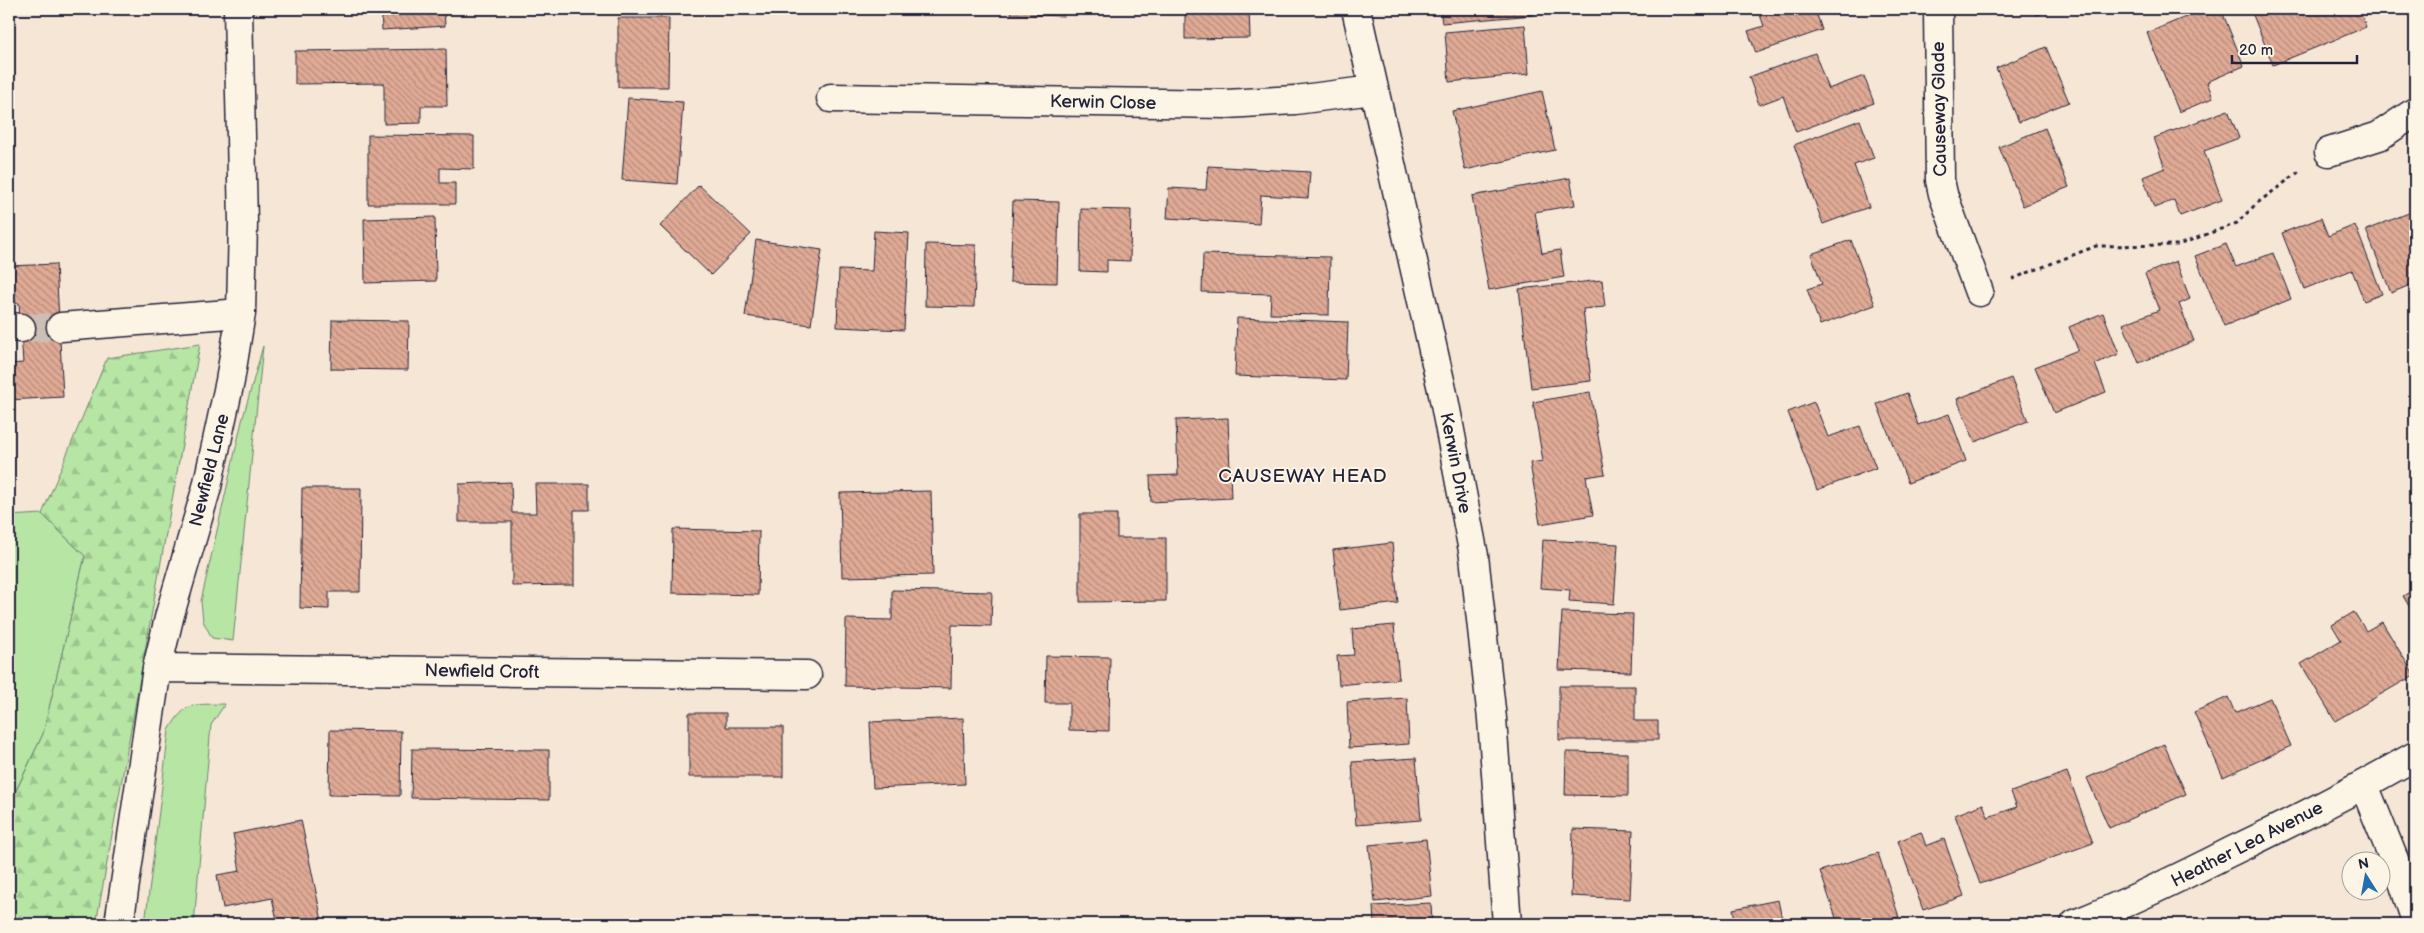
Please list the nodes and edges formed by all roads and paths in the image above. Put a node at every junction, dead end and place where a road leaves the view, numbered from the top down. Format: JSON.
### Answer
{"nodes":[{"id":1,"x":238,"y":9,"type":"edge"},
{"id":2,"x":1356,"y":9,"type":"edge"},
{"id":3,"x":1938,"y":9,"type":"edge"},
{"id":4,"x":1373,"y":90,"type":"junction"},
{"id":5,"x":831,"y":98,"type":"dead end"},
{"id":6,"x":2415,"y":112,"type":"edge"},
{"id":7,"x":2330,"y":152,"type":"joint"},
{"id":8,"x":1979,"y":292,"type":"joint"},
{"id":9,"x":241,"y":313,"type":"junction"},
{"id":10,"x":61,"y":327,"type":"tunnel mouth"},
{"id":11,"x":157,"y":668,"type":"junction"},
{"id":12,"x":807,"y":675,"type":"dead end"},
{"id":13,"x":2415,"y":756,"type":"edge"},
{"id":14,"x":2364,"y":785,"type":"junction"},
{"id":15,"x":2415,"y":918,"type":"edge"},
{"id":16,"x":119,"y":924,"type":"edge"},
{"id":17,"x":1507,"y":924,"type":"edge"},
{"id":18,"x":2075,"y":924,"type":"edge"}],
"edges":[{"from":1,"to":9,"type":"street","name":"Newfield Lane"},
{"from":2,"to":4,"type":"street","name":"Kerwin Drive"},
{"from":3,"to":8,"type":"street","name":"Causeway Glade"},
{"from":4,"to":5,"type":"street","name":"Kerwin Close"},
{"from":4,"to":17,"type":"street","name":"Kerwin Drive"},
{"from":6,"to":7,"type":"street"},
{"from":7,"to":8,"type":"path"},
{"from":9,"to":10,"type":"street"},
{"from":9,"to":11,"type":"street","name":"Newfield Lane"},
{"from":11,"to":12,"type":"street","name":"Newfield Croft"},
{"from":11,"to":16,"type":"street","name":"Newfield Lane"},
{"from":13,"to":14,"type":"street","name":"Heather Lea Avenue"},
{"from":14,"to":15,"type":"street"},
{"from":14,"to":18,"type":"street","name":"Heather Lea Avenue"}]}
